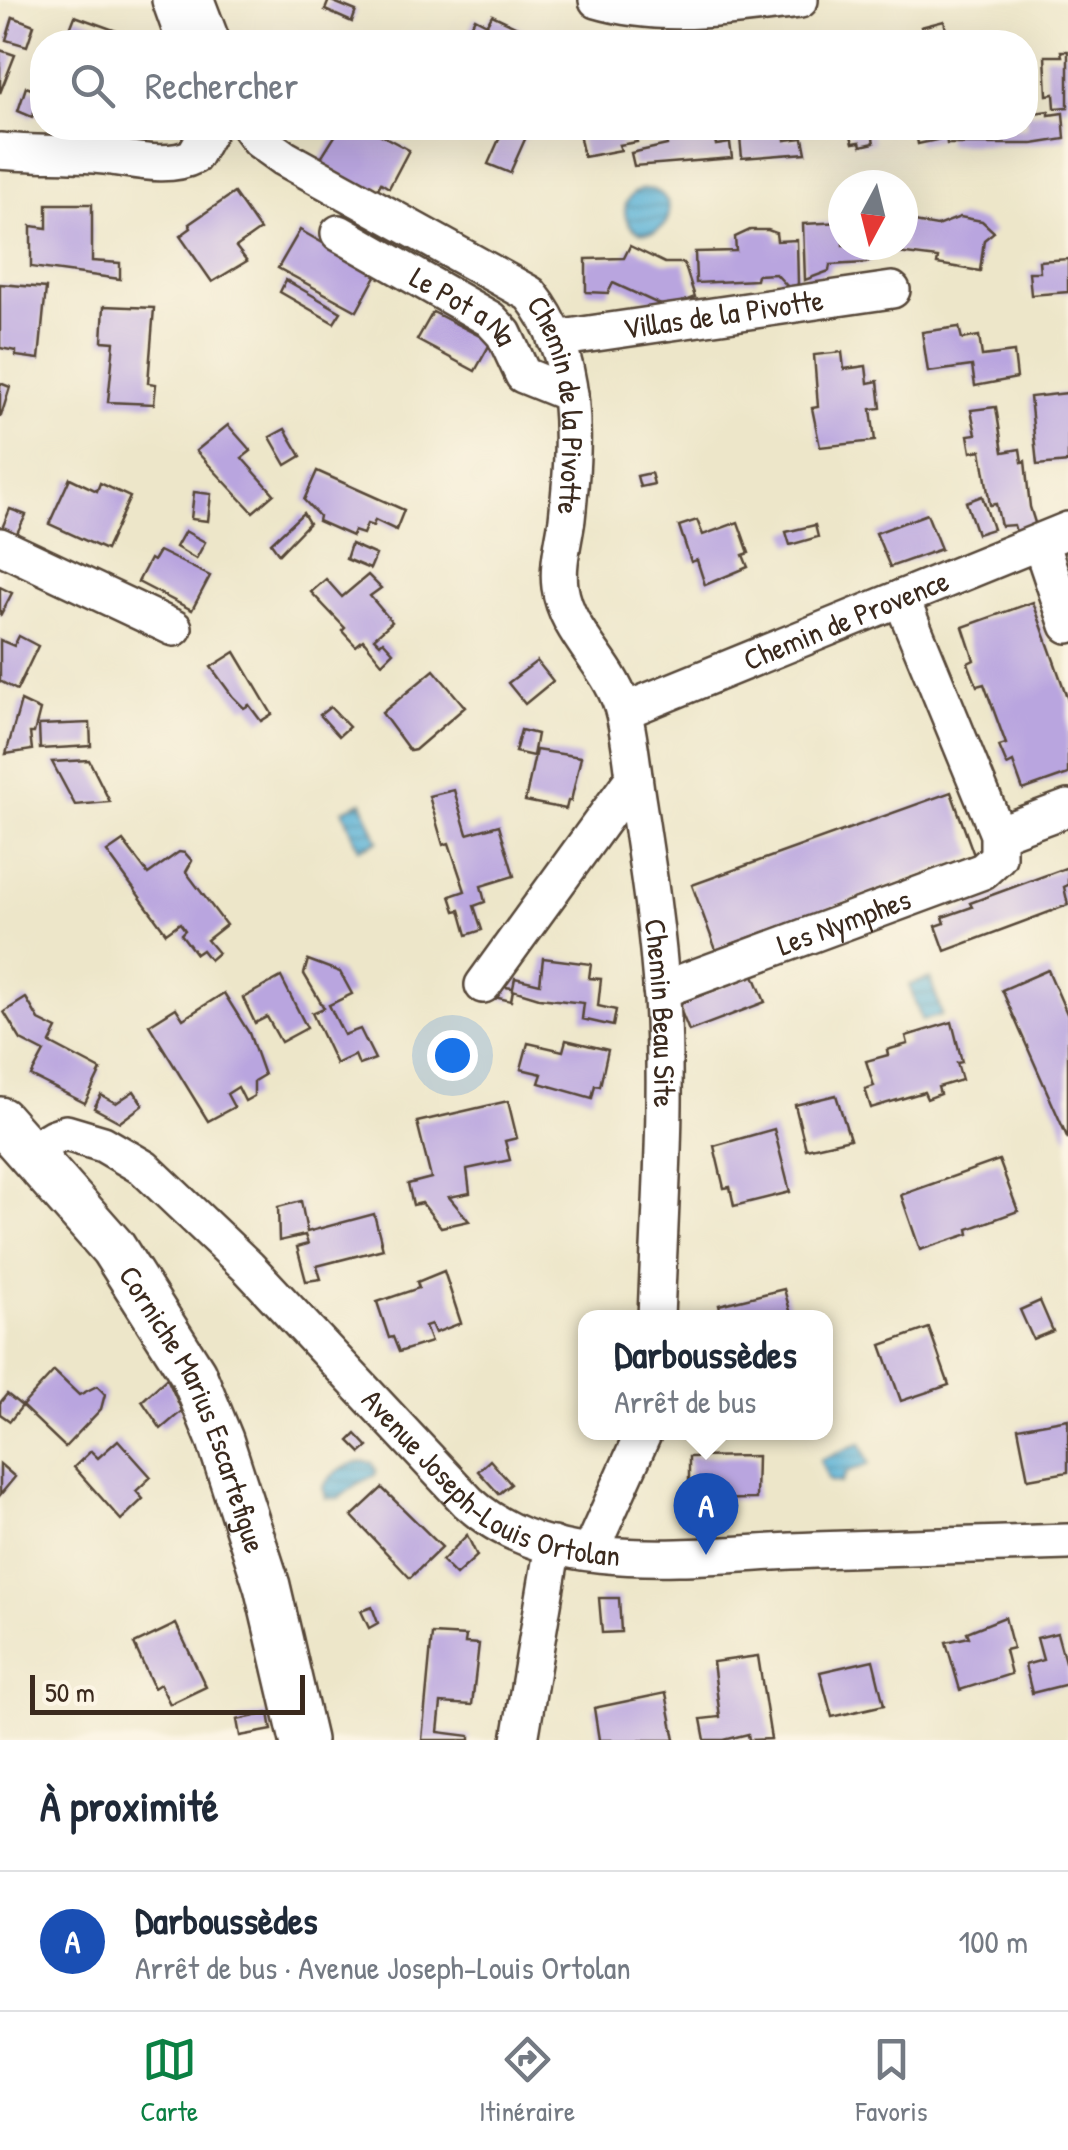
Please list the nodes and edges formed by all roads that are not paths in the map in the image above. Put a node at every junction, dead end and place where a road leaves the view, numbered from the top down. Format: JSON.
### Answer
{"nodes":[{"id":1,"x":170,"y":0,"type":"edge"},
{"id":2,"x":196,"y":0,"type":"edge"},
{"id":3,"x":597,"y":0,"type":"edge"},
{"id":4,"x":800,"y":0,"type":"edge"},
{"id":5,"x":181,"y":30,"type":"edge"},
{"id":6,"x":207,"y":30,"type":"edge"},
{"id":7,"x":203,"y":140,"type":"edge"},
{"id":8,"x":259,"y":140,"type":"edge"},
{"id":9,"x":0,"y":151,"type":"edge"},
{"id":10,"x":339,"y":233,"type":"dead end"},
{"id":11,"x":892,"y":290,"type":"dead end"},
{"id":12,"x":554,"y":339,"type":"junction"},
{"id":13,"x":570,"y":394,"type":"junction"},
{"id":14,"x":1054,"y":536,"type":"edge"},
{"id":15,"x":0,"y":546,"type":"edge"},
{"id":16,"x":901,"y":598,"type":"junction"},
{"id":17,"x":1068,"y":625,"type":"edge"},
{"id":18,"x":174,"y":628,"type":"dead end"},
{"id":19,"x":624,"y":711,"type":"junction"},
{"id":20,"x":634,"y":777,"type":"junction"},
{"id":21,"x":1068,"y":808,"type":"edge"},
{"id":22,"x":998,"y":834,"type":"junction"},
{"id":23,"x":484,"y":985,"type":"dead end"},
{"id":24,"x":661,"y":990,"type":"junction"},
{"id":25,"x":15,"y":1136,"type":"edge"},
{"id":26,"x":656,"y":1310,"type":"edge"},
{"id":27,"x":640,"y":1440,"type":"edge"},
{"id":28,"x":1068,"y":1542,"type":"edge"},
{"id":29,"x":552,"y":1544,"type":"junction"},
{"id":30,"x":590,"y":1552,"type":"junction"},
{"id":31,"x":303,"y":1740,"type":"edge"},
{"id":32,"x":520,"y":1740,"type":"edge"}],
"edges":[{"from":1,"to":5,"type":"street"},
{"from":2,"to":6,"type":"street"},
{"from":3,"to":4,"type":"street"},
{"from":7,"to":9,"type":"street"},
{"from":8,"to":12,"type":"street","name":"Chemin de la Pivotte"},
{"from":10,"to":13,"type":"street","name":"Le Pot a Na"},
{"from":11,"to":12,"type":"street","name":"Villas de la Pivotte"},
{"from":12,"to":13,"type":"street","name":"Chemin de la Pivotte"},
{"from":13,"to":19,"type":"street","name":"Chemin de la Pivotte"},
{"from":14,"to":16,"type":"street","name":"Chemin de Provence"},
{"from":14,"to":17,"type":"street"},
{"from":15,"to":18,"type":"street"},
{"from":16,"to":19,"type":"street","name":"Chemin de Provence"},
{"from":16,"to":22,"type":"street"},
{"from":19,"to":20,"type":"street","name":"Chemin Beau Site"},
{"from":20,"to":23,"type":"street"},
{"from":20,"to":24,"type":"street","name":"Chemin Beau Site"},
{"from":21,"to":22,"type":"street"},
{"from":22,"to":24,"type":"street","name":"Les Nymphes"},
{"from":24,"to":26,"type":"street","name":"Chemin Beau Site"},
{"from":25,"to":29,"type":"street","name":"Avenue Joseph-Louis Ortolan"},
{"from":25,"to":31,"type":"main road","name":"Corniche Marius Escartefigue"},
{"from":27,"to":30,"type":"street"},
{"from":28,"to":30,"type":"street","name":"Avenue Joseph-Louis Ortolan"},
{"from":29,"to":30,"type":"street","name":"Avenue Joseph-Louis Ortolan"},
{"from":29,"to":32,"type":"street"}]}
